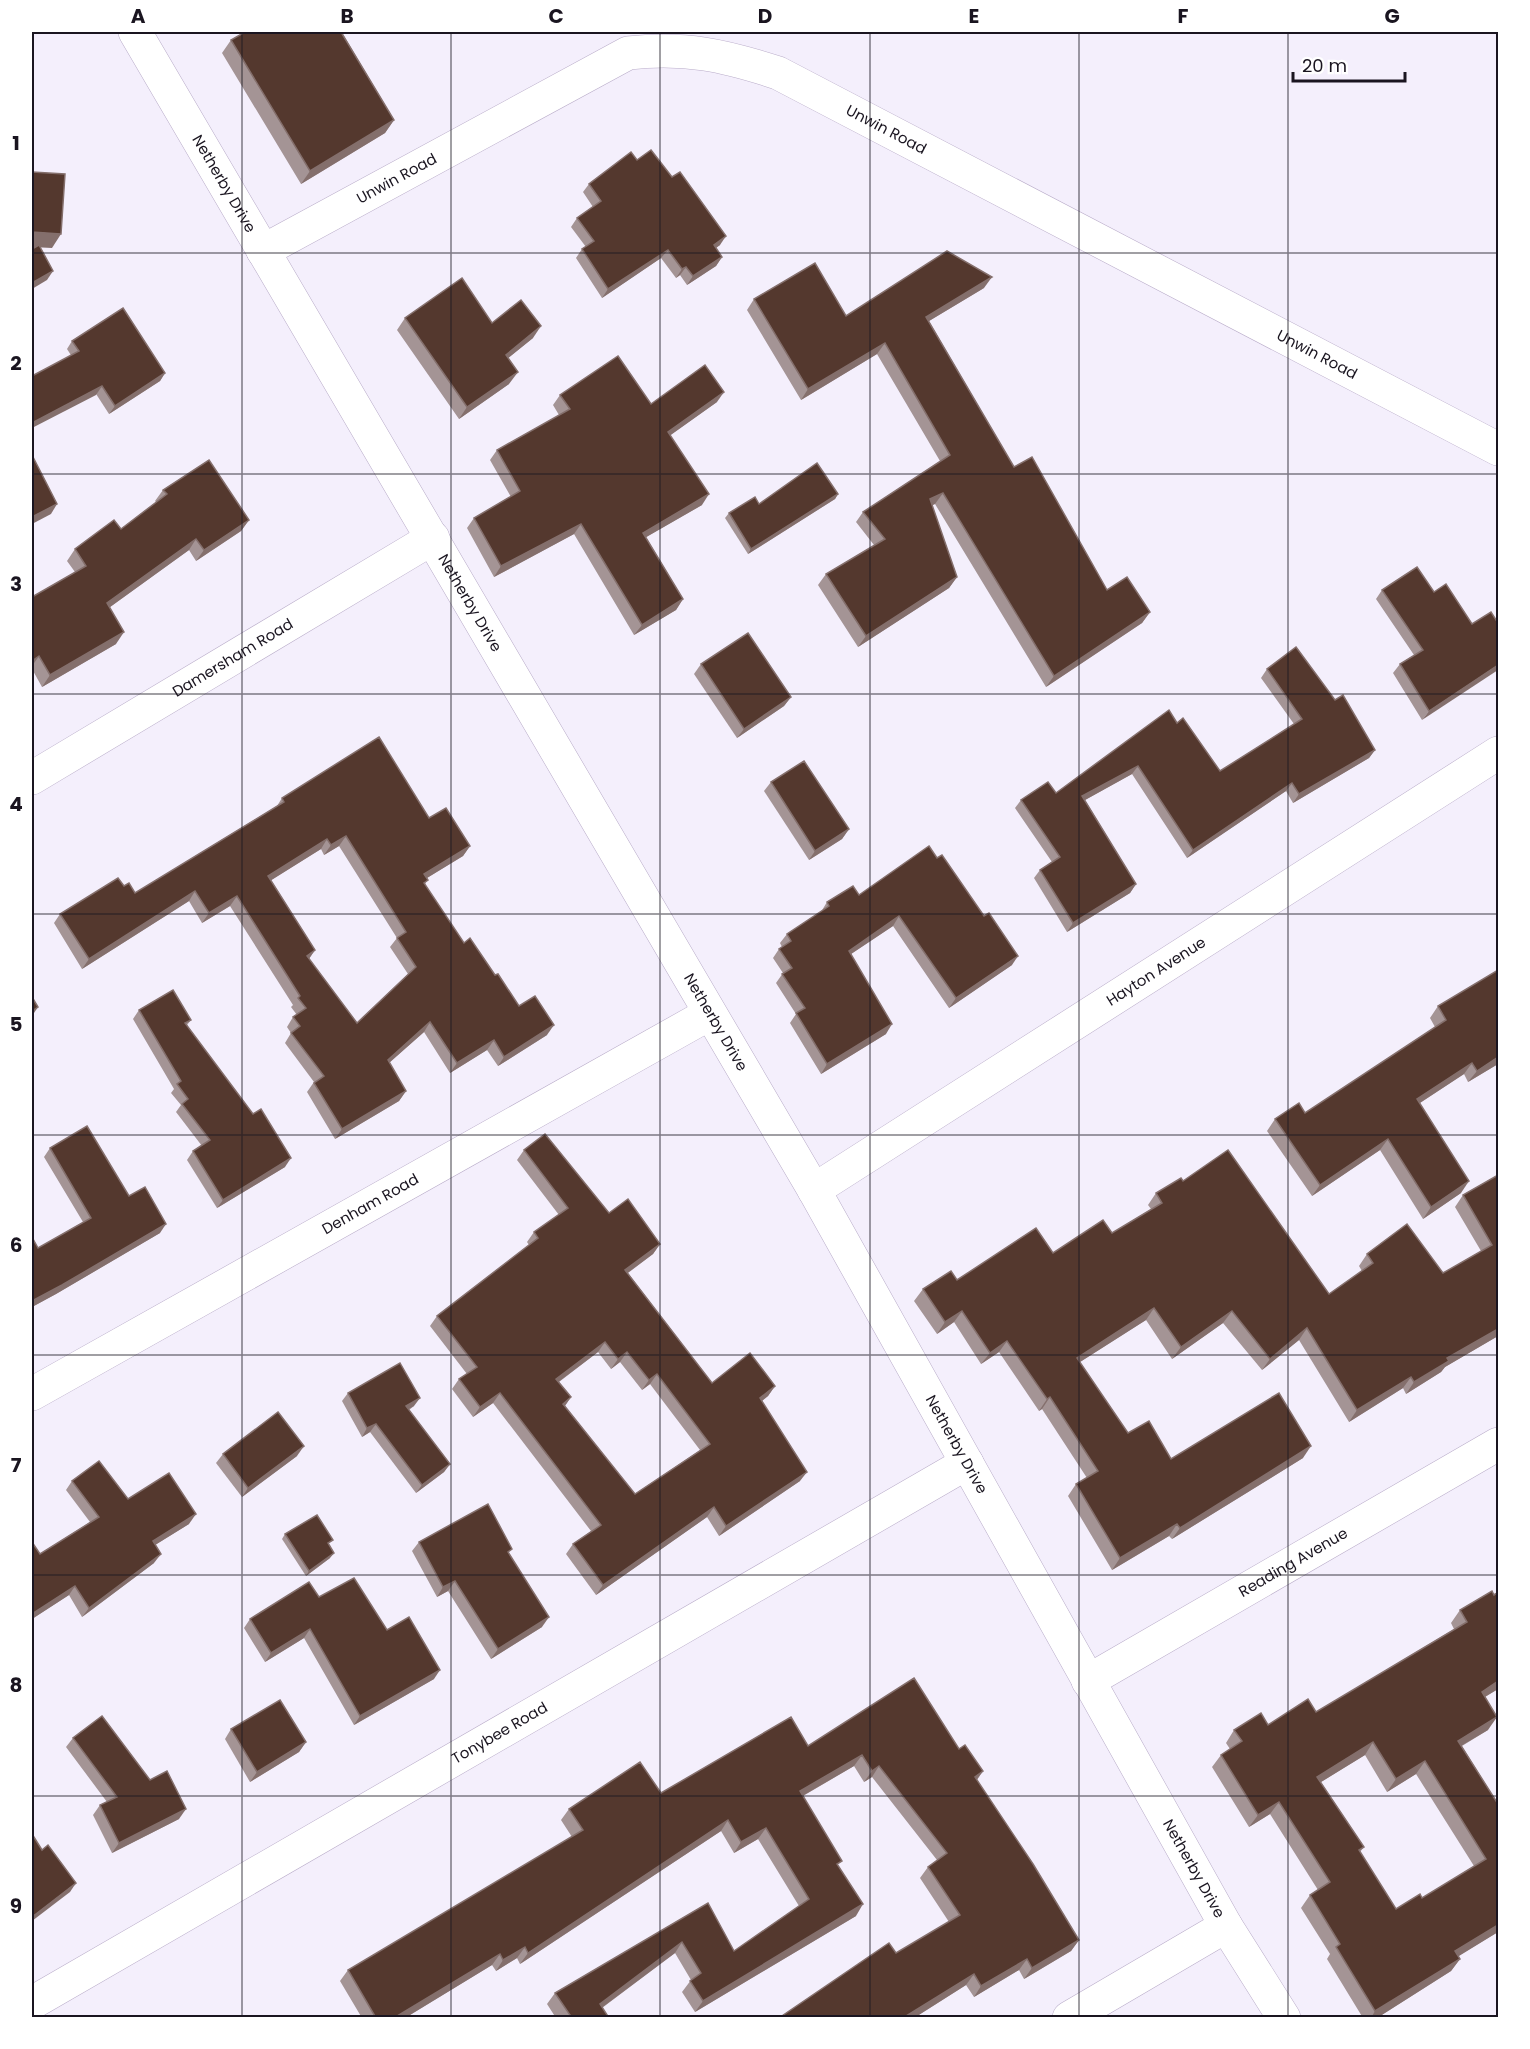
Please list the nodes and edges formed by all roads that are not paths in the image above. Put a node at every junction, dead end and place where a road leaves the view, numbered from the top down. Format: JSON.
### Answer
{"nodes":[{"id":1,"x":135,"y":32,"type":"edge"},
{"id":2,"x":263,"y":251,"type":"junction"},
{"id":3,"x":1498,"y":449,"type":"edge"},
{"id":4,"x":433,"y":538,"type":"junction"},
{"id":5,"x":1498,"y":753,"type":"edge"},
{"id":6,"x":32,"y":778,"type":"edge"},
{"id":7,"x":709,"y":1014,"type":"junction"},
{"id":8,"x":814,"y":1190,"type":"junction"},
{"id":9,"x":32,"y":1394,"type":"edge"},
{"id":10,"x":1498,"y":1444,"type":"edge"},
{"id":11,"x":967,"y":1463,"type":"junction"},
{"id":12,"x":1088,"y":1681,"type":"junction"},
{"id":13,"x":1226,"y":1926,"type":"junction"},
{"id":14,"x":32,"y":2003,"type":"edge"},
{"id":15,"x":1069,"y":2018,"type":"edge"},
{"id":16,"x":1284,"y":2018,"type":"edge"}],
"edges":[{"from":1,"to":2,"type":"street","name":"Netherby Drive"},
{"from":2,"to":3,"type":"street","name":"Unwin Road"},
{"from":2,"to":4,"type":"street","name":"Netherby Drive"},
{"from":4,"to":6,"type":"street","name":"Damersham Road"},
{"from":4,"to":7,"type":"street","name":"Netherby Drive"},
{"from":5,"to":8,"type":"street","name":"Hayton Avenue"},
{"from":7,"to":8,"type":"street","name":"Netherby Drive"},
{"from":7,"to":9,"type":"street","name":"Denham Road"},
{"from":8,"to":11,"type":"street","name":"Netherby Drive"},
{"from":10,"to":12,"type":"street","name":"Reading Avenue"},
{"from":11,"to":12,"type":"street","name":"Netherby Drive"},
{"from":11,"to":14,"type":"street","name":"Tonybee Road"},
{"from":12,"to":13,"type":"street","name":"Netherby Drive"},
{"from":13,"to":15,"type":"street"},
{"from":13,"to":16,"type":"street","name":"Netherby Drive"}]}
